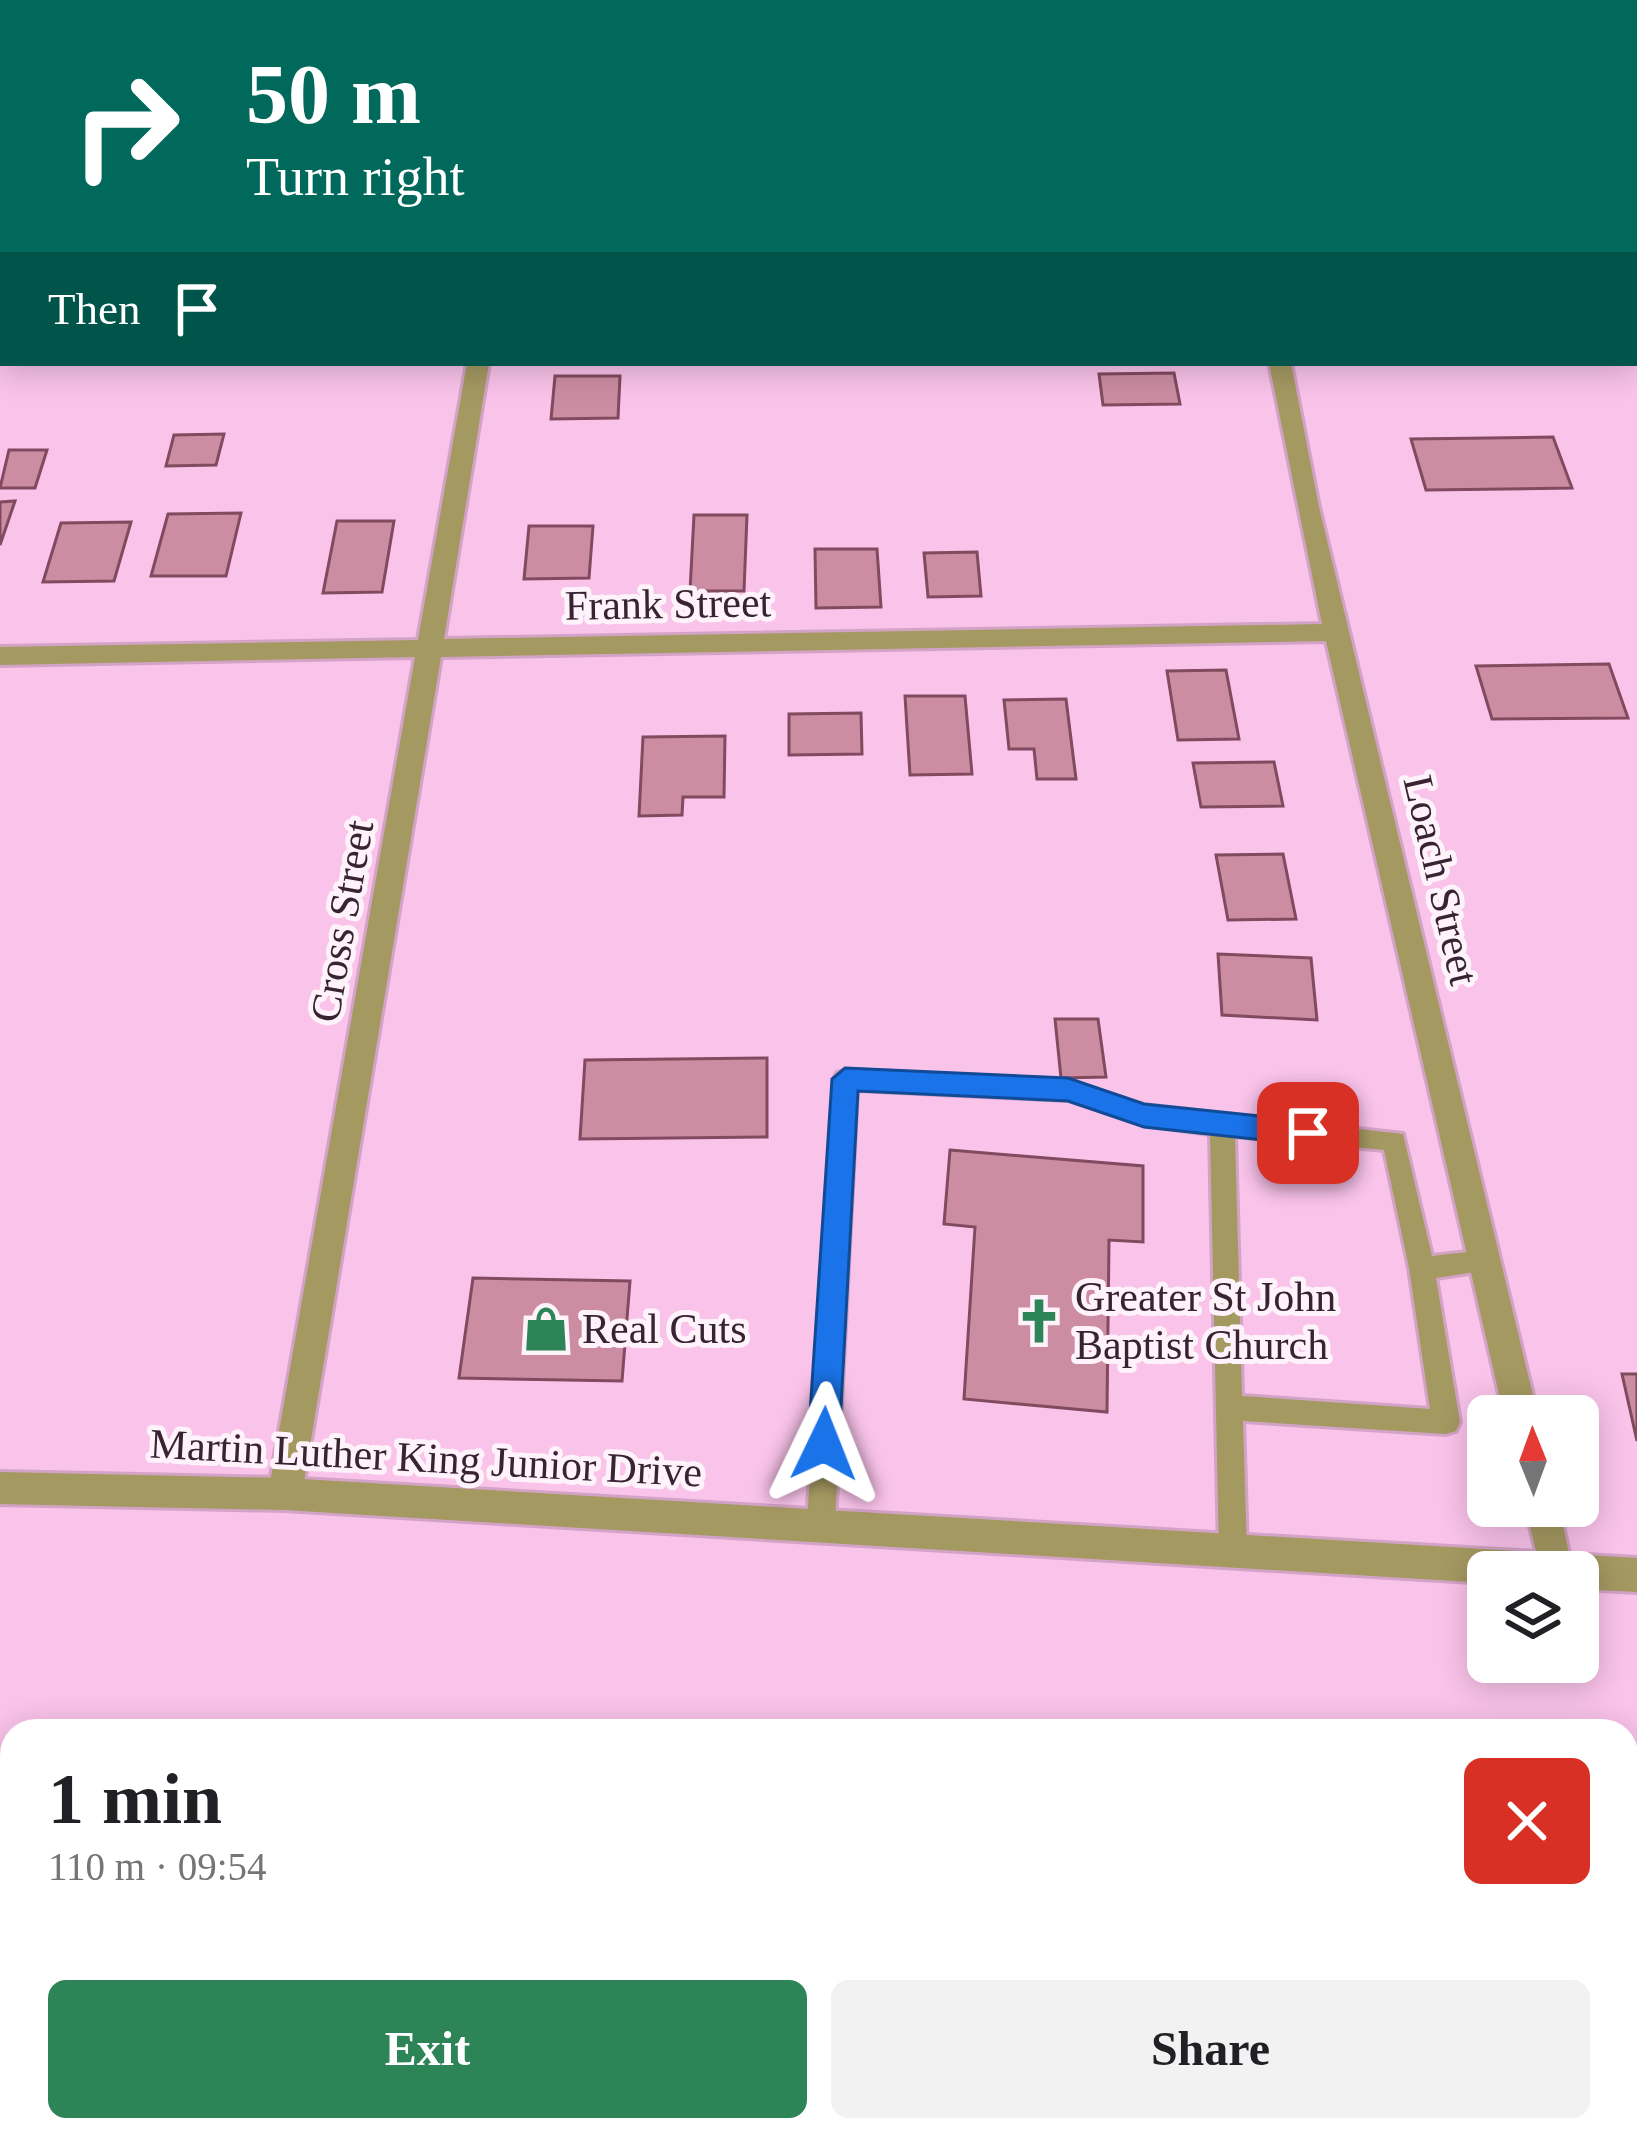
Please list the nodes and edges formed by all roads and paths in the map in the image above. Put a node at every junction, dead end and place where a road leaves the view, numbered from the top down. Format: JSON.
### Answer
{"nodes":[{"id":1,"x":478,"y":366,"type":"edge"},
{"id":2,"x":1281,"y":366,"type":"edge"},
{"id":3,"x":1336,"y":632,"type":"junction"},
{"id":4,"x":432,"y":647,"type":"junction"},
{"id":5,"x":0,"y":656,"type":"edge"},
{"id":6,"x":1222,"y":1125,"type":"junction"},
{"id":7,"x":1485,"y":1262,"type":"junction"},
{"id":8,"x":1422,"y":1268,"type":"junction"},
{"id":9,"x":1516,"y":1395,"type":"edge"},
{"id":10,"x":1230,"y":1408,"type":"junction"},
{"id":11,"x":0,"y":1487,"type":"edge"},
{"id":12,"x":285,"y":1494,"type":"junction"},
{"id":13,"x":821,"y":1523,"type":"junction"},
{"id":14,"x":1233,"y":1551,"type":"junction"},
{"id":15,"x":1467,"y":1564,"type":"edge"},
{"id":16,"x":1599,"y":1572,"type":"edge"},
{"id":17,"x":1637,"y":1575,"type":"edge"}],
"edges":[{"from":1,"to":4,"type":"street","name":"Cross Street"},
{"from":2,"to":3,"type":"street","name":"Loach Street"},
{"from":3,"to":4,"type":"street","name":"Frank Street"},
{"from":3,"to":7,"type":"street","name":"Loach Street"},
{"from":4,"to":5,"type":"street","name":"Frank Street"},
{"from":4,"to":12,"type":"street","name":"Cross Street"},
{"from":6,"to":8,"type":"lane"},
{"from":6,"to":10,"type":"lane"},
{"from":6,"to":13,"type":"lane"},
{"from":7,"to":8,"type":"lane"},
{"from":7,"to":9,"type":"street","name":"Loach Street"},
{"from":8,"to":10,"type":"lane"},
{"from":10,"to":14,"type":"lane"},
{"from":11,"to":12,"type":"street","name":"Martin Luther King Junior Drive"},
{"from":12,"to":13,"type":"street","name":"Martin Luther King Junior Drive"},
{"from":13,"to":14,"type":"street","name":"Martin Luther King Junior Drive"},
{"from":14,"to":15,"type":"street","name":"Martin Luther King Junior Drive"},
{"from":16,"to":17,"type":"street","name":"Martin Luther King Junior Drive"}]}
